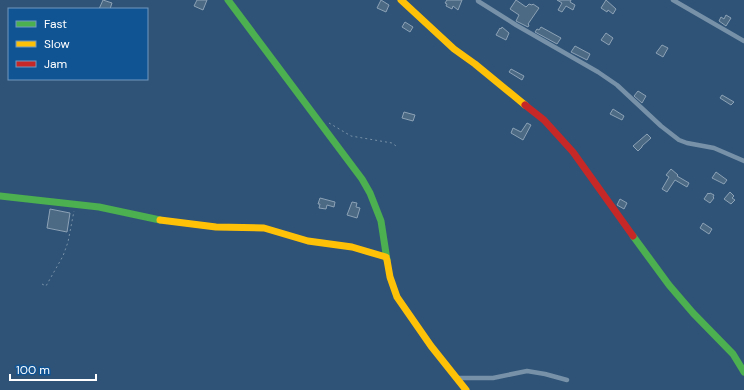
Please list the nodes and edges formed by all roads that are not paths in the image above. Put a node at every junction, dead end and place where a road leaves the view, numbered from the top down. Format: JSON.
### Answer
{"nodes":[{"id":1,"x":228,"y":0,"type":"edge"},
{"id":2,"x":401,"y":0,"type":"edge"},
{"id":3,"x":478,"y":0,"type":"edge"},
{"id":4,"x":673,"y":0,"type":"edge"},
{"id":5,"x":744,"y":41,"type":"edge"},
{"id":6,"x":744,"y":161,"type":"edge"},
{"id":7,"x":0,"y":196,"type":"edge"},
{"id":8,"x":386,"y":257,"type":"junction"},
{"id":9,"x":744,"y":372,"type":"edge"},
{"id":10,"x":456,"y":378,"type":"junction"},
{"id":11,"x":567,"y":380,"type":"dead end"},
{"id":12,"x":466,"y":390,"type":"edge"}],
"edges":[{"from":1,"to":8,"type":"street"},
{"from":2,"to":9,"type":"street"},
{"from":3,"to":6,"type":"street"},
{"from":4,"to":5,"type":"street"},
{"from":7,"to":8,"type":"street"},
{"from":8,"to":10,"type":"street"},
{"from":10,"to":11,"type":"street"},
{"from":10,"to":12,"type":"street"}]}
